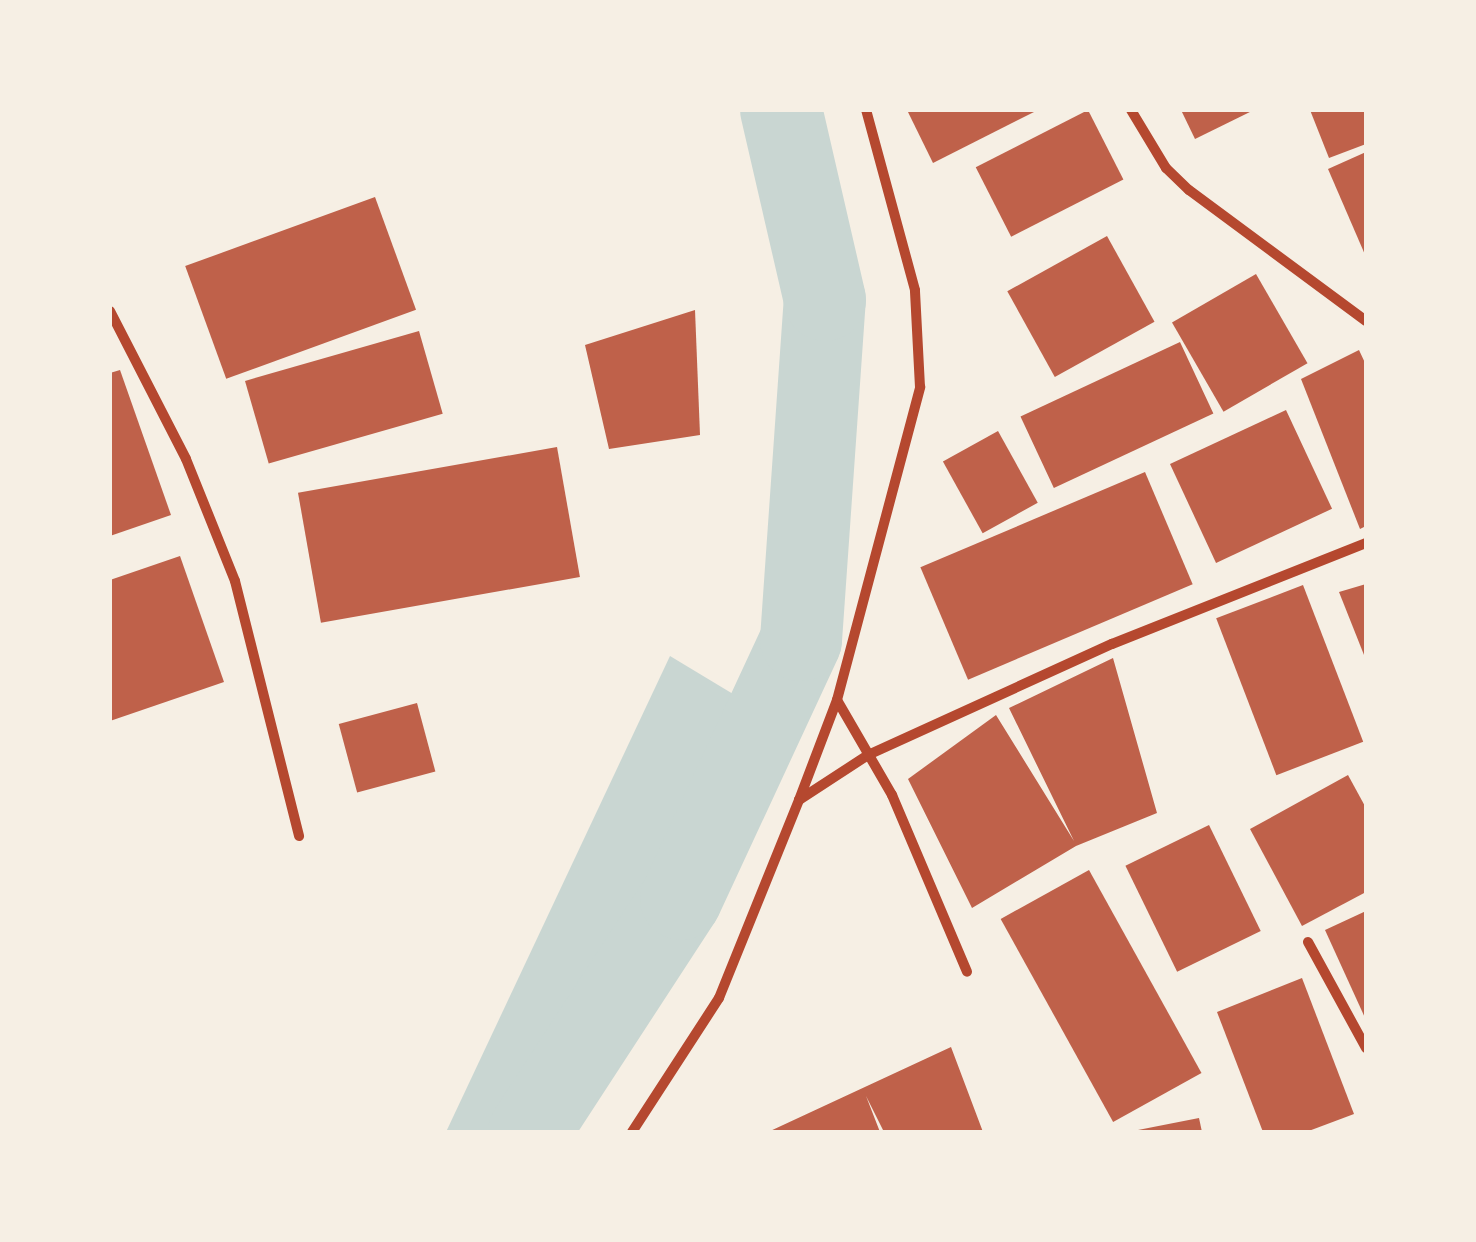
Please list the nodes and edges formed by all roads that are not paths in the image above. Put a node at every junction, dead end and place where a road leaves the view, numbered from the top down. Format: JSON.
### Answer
{"nodes":[{"id":1,"x":866,"y":110,"type":"edge"},
{"id":2,"x":1131,"y":110,"type":"edge"},
{"id":3,"x":110,"y":312,"type":"edge"},
{"id":4,"x":1366,"y":320,"type":"edge"},
{"id":5,"x":1366,"y":543,"type":"edge"},
{"id":6,"x":837,"y":700,"type":"junction"},
{"id":7,"x":868,"y":755,"type":"junction"},
{"id":8,"x":799,"y":800,"type":"junction"},
{"id":9,"x":298,"y":836,"type":"dead end"},
{"id":10,"x":1308,"y":942,"type":"dead end"},
{"id":11,"x":967,"y":972,"type":"dead end"},
{"id":12,"x":1366,"y":1048,"type":"edge"},
{"id":13,"x":632,"y":1132,"type":"edge"}],
"edges":[{"from":1,"to":6,"type":"street"},
{"from":2,"to":4,"type":"street"},
{"from":3,"to":9,"type":"street"},
{"from":5,"to":7,"type":"street"},
{"from":6,"to":7,"type":"street"},
{"from":6,"to":8,"type":"street"},
{"from":7,"to":8,"type":"street"},
{"from":7,"to":11,"type":"street"},
{"from":8,"to":13,"type":"street"},
{"from":10,"to":12,"type":"street"}]}
